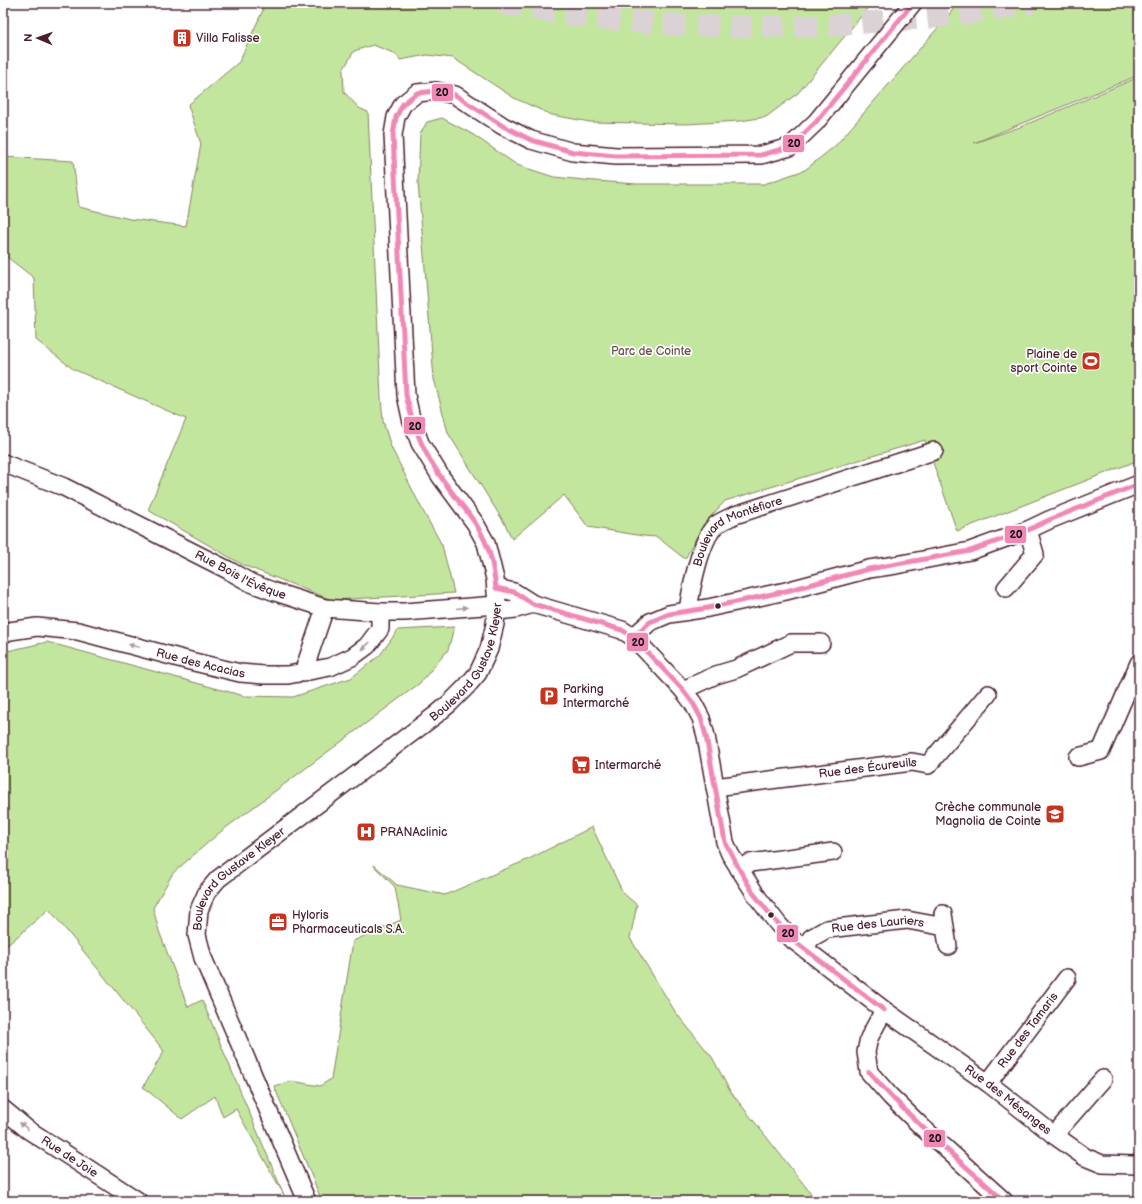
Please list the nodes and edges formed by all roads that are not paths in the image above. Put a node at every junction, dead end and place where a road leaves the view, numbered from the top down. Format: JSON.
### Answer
{"nodes":[{"id":1,"x":914,"y":3,"type":"edge"},
{"id":2,"x":934,"y":451,"type":"dead end"},
{"id":3,"x":3,"y":463,"type":"edge"},
{"id":4,"x":1139,"y":484,"type":"edge"},
{"id":5,"x":1028,"y":530,"type":"junction"},
{"id":6,"x":496,"y":588,"type":"junction"},
{"id":7,"x":1006,"y":588,"type":"dead end"},
{"id":8,"x":533,"y":604,"type":"junction"},
{"id":9,"x":325,"y":608,"type":"junction"},
{"id":10,"x":497,"y":608,"type":"junction"},
{"id":11,"x":688,"y":611,"type":"junction"},
{"id":12,"x":380,"y":612,"type":"junction"},
{"id":13,"x":5,"y":628,"type":"edge"},
{"id":14,"x":633,"y":637,"type":"junction"},
{"id":15,"x":821,"y":643,"type":"dead end"},
{"id":16,"x":1139,"y":664,"type":"edge"},
{"id":17,"x":303,"y":672,"type":"junction"},
{"id":18,"x":682,"y":690,"type":"junction"},
{"id":19,"x":988,"y":694,"type":"dead end"},
{"id":20,"x":1078,"y":758,"type":"dead end"},
{"id":21,"x":715,"y":787,"type":"junction"},
{"id":22,"x":833,"y":852,"type":"dead end"},
{"id":23,"x":739,"y":869,"type":"junction"},
{"id":24,"x":948,"y":946,"type":"dead end"},
{"id":25,"x":805,"y":949,"type":"junction"},
{"id":26,"x":1067,"y":978,"type":"dead end"},
{"id":27,"x":884,"y":1010,"type":"junction"},
{"id":28,"x":1102,"y":1079,"type":"dead end"},
{"id":29,"x":988,"y":1083,"type":"junction"},
{"id":30,"x":3,"y":1109,"type":"edge"},
{"id":31,"x":1054,"y":1135,"type":"junction"},
{"id":32,"x":1139,"y":1163,"type":"edge"},
{"id":33,"x":138,"y":1201,"type":"edge"},
{"id":34,"x":307,"y":1201,"type":"edge"},
{"id":35,"x":1004,"y":1201,"type":"edge"}],
"edges":[{"from":1,"to":6,"type":"street","name":"Boulevard Gustave Kleyer"},
{"from":2,"to":11,"type":"street","name":"Boulevard Montéfiore"},
{"from":3,"to":9,"type":"street","name":"Rue Bois l'Évêque"},
{"from":4,"to":5,"type":"street"},
{"from":5,"to":7,"type":"street"},
{"from":5,"to":11,"type":"street"},
{"from":6,"to":8,"type":"street"},
{"from":6,"to":10,"type":"street","name":"Boulevard Gustave Kleyer"},
{"from":8,"to":10,"type":"street","name":"Rue Bois l'Évêque"},
{"from":8,"to":14,"type":"street"},
{"from":9,"to":12,"type":"street","name":"Rue Bois l'Évêque"},
{"from":9,"to":17,"type":"street"},
{"from":12,"to":10,"type":"street","name":"Rue Bois l'Évêque","one_way":true},
{"from":10,"to":34,"type":"street","name":"Boulevard Gustave Kleyer"},
{"from":11,"to":14,"type":"street"},
{"from":12,"to":17,"type":"street","name":"Rue des Acacias","one_way":true},
{"from":17,"to":13,"type":"street","name":"Rue des Acacias","one_way":true},
{"from":14,"to":18,"type":"street","name":"Rue des Mésanges"},
{"from":15,"to":18,"type":"street"},
{"from":16,"to":20,"type":"street"},
{"from":18,"to":21,"type":"street","name":"Rue des Mésanges"},
{"from":19,"to":21,"type":"street","name":"Rue des Écureuils"},
{"from":21,"to":23,"type":"street","name":"Rue des Mésanges"},
{"from":22,"to":23,"type":"street"},
{"from":23,"to":25,"type":"street","name":"Rue des Mésanges"},
{"from":24,"to":25,"type":"street","name":"Rue des Lauriers"},
{"from":25,"to":27,"type":"street","name":"Rue des Mésanges"},
{"from":26,"to":29,"type":"street","name":"Rue des Tamaris"},
{"from":27,"to":29,"type":"street","name":"Rue des Mésanges"},
{"from":27,"to":35,"type":"street"},
{"from":28,"to":31,"type":"street"},
{"from":29,"to":31,"type":"street","name":"Rue des Mésanges"},
{"from":33,"to":30,"type":"street","name":"Rue de Joie","one_way":true},
{"from":31,"to":32,"type":"street","name":"Rue des Mésanges"}]}
